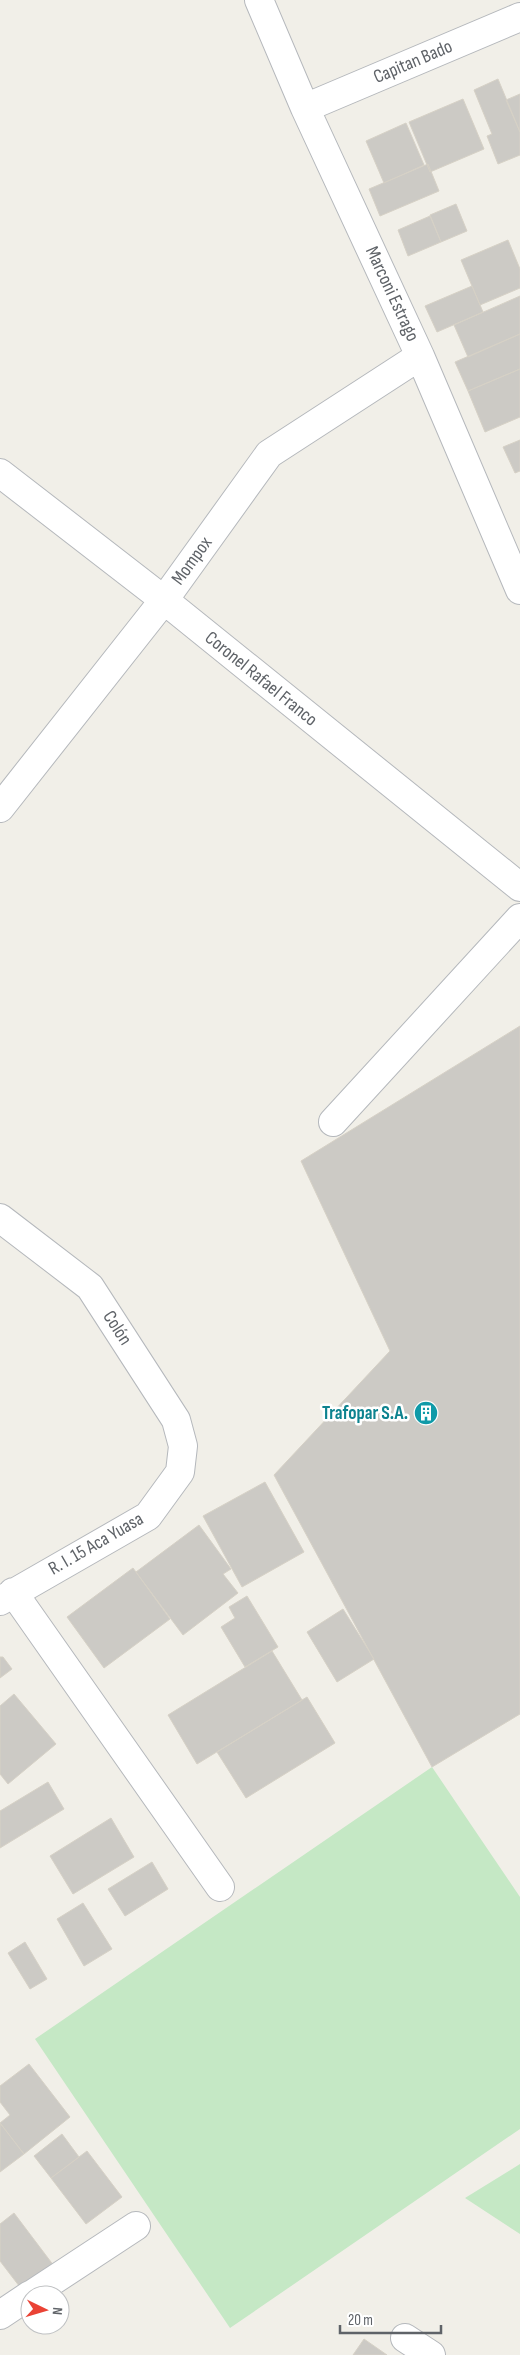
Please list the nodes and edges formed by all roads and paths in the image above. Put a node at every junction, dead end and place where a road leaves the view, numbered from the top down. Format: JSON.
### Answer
{"nodes":[{"id":1,"x":259,"y":0,"type":"edge"},
{"id":2,"x":520,"y":17,"type":"edge"},
{"id":3,"x":306,"y":108,"type":"junction"},
{"id":4,"x":420,"y":356,"type":"junction"},
{"id":5,"x":0,"y":473,"type":"edge"},
{"id":6,"x":514,"y":562,"type":"edge"},
{"id":7,"x":520,"y":590,"type":"edge"},
{"id":8,"x":164,"y":600,"type":"junction"},
{"id":9,"x":0,"y":808,"type":"edge"},
{"id":10,"x":520,"y":887,"type":"edge"},
{"id":11,"x":520,"y":918,"type":"edge"},
{"id":12,"x":333,"y":1122,"type":"dead end"},
{"id":13,"x":0,"y":1218,"type":"edge"},
{"id":14,"x":180,"y":1472,"type":"joint"},
{"id":15,"x":7,"y":1596,"type":"edge"},
{"id":16,"x":220,"y":1887,"type":"dead end"},
{"id":17,"x":136,"y":2226,"type":"dead end"},
{"id":18,"x":45,"y":2285,"type":"edge"},
{"id":19,"x":20,"y":2302,"type":"edge"},
{"id":20,"x":0,"y":2315,"type":"edge"},
{"id":21,"x":405,"y":2338,"type":"dead end"},
{"id":22,"x":431,"y":2355,"type":"edge"}],
"edges":[{"from":1,"to":3,"type":"street","name":"Marconi Estrago"},
{"from":2,"to":3,"type":"street","name":"Capitan Bado"},
{"from":3,"to":4,"type":"street","name":"Marconi Estrago"},
{"from":4,"to":6,"type":"street","name":"Marconi Estrago"},
{"from":4,"to":8,"type":"street","name":"Mompox"},
{"from":5,"to":8,"type":"street","name":"Coronel Rafael Franco"},
{"from":6,"to":7,"type":"street","name":"Marconi Estrago"},
{"from":8,"to":9,"type":"street","name":"Mompox"},
{"from":8,"to":10,"type":"street","name":"Coronel Rafael Franco"},
{"from":11,"to":12,"type":"street"},
{"from":13,"to":14,"type":"street","name":"Colón"},
{"from":14,"to":15,"type":"street","name":"R. I. 15 Aca Yuasa"},
{"from":15,"to":16,"type":"street"},
{"from":17,"to":18,"type":"street"},
{"from":19,"to":20,"type":"street"},
{"from":21,"to":22,"type":"street"}]}
